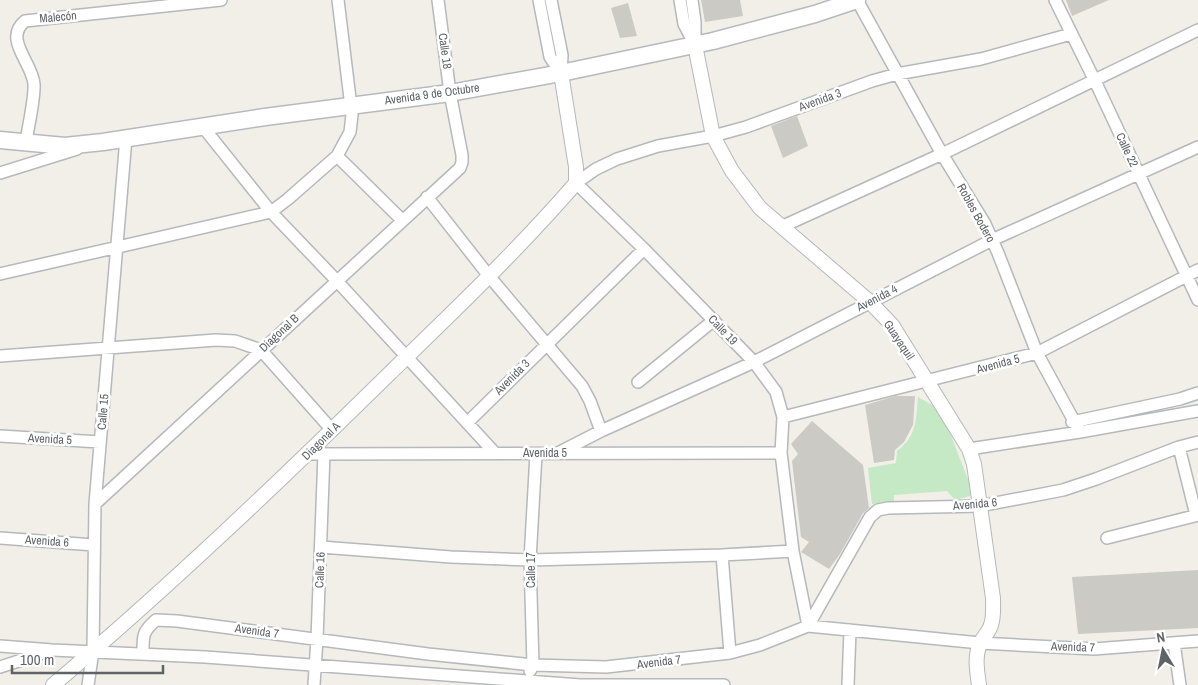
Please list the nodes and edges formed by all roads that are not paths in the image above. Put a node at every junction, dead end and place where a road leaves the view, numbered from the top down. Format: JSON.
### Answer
{"nodes":[{"id":1,"x":220,"y":0,"type":"edge"},
{"id":2,"x":338,"y":0,"type":"edge"},
{"id":3,"x":438,"y":0,"type":"edge"},
{"id":4,"x":539,"y":0,"type":"edge"},
{"id":5,"x":552,"y":0,"type":"edge"},
{"id":6,"x":680,"y":0,"type":"edge"},
{"id":7,"x":692,"y":0,"type":"edge"},
{"id":8,"x":857,"y":0,"type":"edge"},
{"id":9,"x":1055,"y":0,"type":"edge"},
{"id":10,"x":1198,"y":30,"type":"edge"},
{"id":11,"x":1071,"y":34,"type":"junction"},
{"id":12,"x":695,"y":45,"type":"junction"},
{"id":13,"x":897,"y":74,"type":"junction"},
{"id":14,"x":562,"y":77,"type":"junction"},
{"id":15,"x":1095,"y":81,"type":"junction"},
{"id":16,"x":450,"y":93,"type":"junction"},
{"id":17,"x":351,"y":106,"type":"junction"},
{"id":18,"x":203,"y":127,"type":"junction"},
{"id":19,"x":713,"y":136,"type":"junction"},
{"id":20,"x":126,"y":138,"type":"junction"},
{"id":21,"x":0,"y":140,"type":"edge"},
{"id":22,"x":26,"y":142,"type":"junction"},
{"id":23,"x":99,"y":142,"type":"junction"},
{"id":24,"x":1198,"y":147,"type":"edge"},
{"id":25,"x":942,"y":154,"type":"junction"},
{"id":26,"x":337,"y":156,"type":"junction"},
{"id":27,"x":462,"y":162,"type":"joint"},
{"id":28,"x":0,"y":173,"type":"edge"},
{"id":29,"x":1138,"y":174,"type":"junction"},
{"id":30,"x":576,"y":183,"type":"junction"},
{"id":31,"x":427,"y":197,"type":"junction"},
{"id":32,"x":271,"y":212,"type":"junction"},
{"id":33,"x":402,"y":220,"type":"junction"},
{"id":34,"x":781,"y":227,"type":"junction"},
{"id":35,"x":992,"y":240,"type":"junction"},
{"id":36,"x":118,"y":247,"type":"junction"},
{"id":37,"x":644,"y":249,"type":"junction"},
{"id":38,"x":1198,"y":270,"type":"edge"},
{"id":39,"x":0,"y":274,"type":"edge"},
{"id":40,"x":489,"y":276,"type":"junction"},
{"id":41,"x":1185,"y":276,"type":"junction"},
{"id":42,"x":337,"y":281,"type":"junction"},
{"id":43,"x":1198,"y":300,"type":"edge"},
{"id":44,"x":870,"y":302,"type":"junction"},
{"id":45,"x":714,"y":320,"type":"junction"},
{"id":46,"x":546,"y":344,"type":"junction"},
{"id":47,"x":108,"y":347,"type":"junction"},
{"id":48,"x":261,"y":350,"type":"junction"},
{"id":49,"x":1037,"y":353,"type":"junction"},
{"id":50,"x":0,"y":356,"type":"edge"},
{"id":51,"x":406,"y":357,"type":"junction"},
{"id":52,"x":754,"y":362,"type":"junction"},
{"id":53,"x":638,"y":382,"type":"dead end"},
{"id":54,"x":926,"y":382,"type":"junction"},
{"id":55,"x":1198,"y":393,"type":"edge"},
{"id":56,"x":1198,"y":410,"type":"edge"},
{"id":57,"x":783,"y":417,"type":"junction"},
{"id":58,"x":1072,"y":422,"type":"junction"},
{"id":59,"x":467,"y":423,"type":"junction"},
{"id":60,"x":332,"y":430,"type":"junction"},
{"id":61,"x":601,"y":432,"type":"junction"},
{"id":62,"x":1080,"y":432,"type":"junction"},
{"id":63,"x":0,"y":436,"type":"edge"},
{"id":64,"x":100,"y":442,"type":"junction"},
{"id":65,"x":1198,"y":442,"type":"edge"},
{"id":66,"x":1179,"y":447,"type":"junction"},
{"id":67,"x":969,"y":449,"type":"junction"},
{"id":68,"x":494,"y":452,"type":"junction"},
{"id":69,"x":309,"y":454,"type":"junction"},
{"id":70,"x":324,"y":454,"type":"junction"},
{"id":71,"x":536,"y":454,"type":"junction"},
{"id":72,"x":558,"y":454,"type":"junction"},
{"id":73,"x":781,"y":454,"type":"junction"},
{"id":74,"x":95,"y":504,"type":"junction"},
{"id":75,"x":980,"y":506,"type":"junction"},
{"id":76,"x":1197,"y":515,"type":"edge"},
{"id":77,"x":0,"y":538,"type":"edge"},
{"id":78,"x":1108,"y":538,"type":"dead end"},
{"id":79,"x":94,"y":544,"type":"junction"},
{"id":80,"x":321,"y":547,"type":"junction"},
{"id":81,"x":792,"y":550,"type":"junction"},
{"id":82,"x":722,"y":556,"type":"junction"},
{"id":83,"x":530,"y":560,"type":"junction"},
{"id":84,"x":141,"y":608,"type":"junction"},
{"id":85,"x":156,"y":620,"type":"junction"},
{"id":86,"x":808,"y":626,"type":"junction"},
{"id":87,"x":850,"y":630,"type":"junction"},
{"id":88,"x":317,"y":639,"type":"junction"},
{"id":89,"x":1198,"y":641,"type":"edge"},
{"id":90,"x":980,"y":643,"type":"junction"},
{"id":91,"x":1174,"y":643,"type":"junction"},
{"id":92,"x":0,"y":646,"type":"edge"},
{"id":93,"x":52,"y":650,"type":"junction"},
{"id":94,"x":93,"y":651,"type":"junction"},
{"id":95,"x":730,"y":653,"type":"junction"},
{"id":96,"x":143,"y":654,"type":"junction"},
{"id":97,"x":532,"y":664,"type":"junction"},
{"id":98,"x":316,"y":665,"type":"junction"},
{"id":99,"x":0,"y":667,"type":"edge"},
{"id":100,"x":527,"y":683,"type":"edge"},
{"id":101,"x":53,"y":685,"type":"edge"},
{"id":102,"x":88,"y":685,"type":"edge"},
{"id":103,"x":314,"y":685,"type":"edge"},
{"id":104,"x":723,"y":685,"type":"edge"},
{"id":105,"x":848,"y":685,"type":"edge"},
{"id":106,"x":979,"y":685,"type":"edge"},
{"id":107,"x":1180,"y":685,"type":"edge"}],
"edges":[{"from":1,"to":22,"type":"street","name":"Malecón"},
{"from":2,"to":17,"type":"street"},
{"from":3,"to":16,"type":"street","name":"Calle 18"},
{"from":4,"to":14,"type":"street"},
{"from":5,"to":14,"type":"street"},
{"from":6,"to":12,"type":"street","name":"Guayaquil"},
{"from":7,"to":12,"type":"street","name":"Guayaquil"},
{"from":8,"to":12,"type":"main road","name":"Avenida 9 de Octubre"},
{"from":8,"to":13,"type":"street","name":"Robles Bodero"},
{"from":9,"to":11,"type":"street","name":"Calle 22"},
{"from":10,"to":15,"type":"street"},
{"from":11,"to":13,"type":"street","name":"Avenida 3"},
{"from":11,"to":15,"type":"street","name":"Calle 22"},
{"from":12,"to":14,"type":"main road","name":"Avenida 9 de Octubre"},
{"from":12,"to":19,"type":"street","name":"Guayaquil"},
{"from":13,"to":19,"type":"street","name":"Avenida 3"},
{"from":13,"to":25,"type":"street","name":"Robles Bodero"},
{"from":14,"to":16,"type":"main road","name":"Avenida 9 de Octubre"},
{"from":14,"to":30,"type":"street"},
{"from":15,"to":25,"type":"street"},
{"from":15,"to":29,"type":"street","name":"Calle 22"},
{"from":16,"to":17,"type":"main road","name":"Avenida 9 de Octubre"},
{"from":16,"to":27,"type":"street","name":"Calle 18"},
{"from":17,"to":18,"type":"main road","name":"Avenida 9 de Octubre"},
{"from":17,"to":26,"type":"street"},
{"from":18,"to":20,"type":"main road","name":"Avenida 9 de Octubre"},
{"from":18,"to":32,"type":"street"},
{"from":19,"to":30,"type":"street","name":"Avenida 3"},
{"from":19,"to":34,"type":"street","name":"Guayaquil"},
{"from":20,"to":23,"type":"main road","name":"Avenida 9 de Octubre"},
{"from":20,"to":36,"type":"street","name":"Calle 15"},
{"from":21,"to":22,"type":"main road","name":"Avenida 9 de Octubre"},
{"from":22,"to":23,"type":"main road","name":"Avenida 9 de Octubre"},
{"from":23,"to":28,"type":"street"},
{"from":24,"to":29,"type":"street","name":"Avenida 4"},
{"from":25,"to":34,"type":"street"},
{"from":25,"to":35,"type":"street","name":"Robles Bodero"},
{"from":26,"to":32,"type":"street"},
{"from":26,"to":33,"type":"street"},
{"from":27,"to":31,"type":"street","name":"Diagonal B"},
{"from":29,"to":35,"type":"street","name":"Avenida 4"},
{"from":29,"to":41,"type":"street","name":"Calle 22"},
{"from":30,"to":37,"type":"street","name":"Calle 19"},
{"from":30,"to":40,"type":"street","name":"Diagonal A"},
{"from":31,"to":33,"type":"street","name":"Diagonal B"},
{"from":31,"to":40,"type":"street"},
{"from":32,"to":36,"type":"street"},
{"from":32,"to":42,"type":"street"},
{"from":33,"to":42,"type":"street","name":"Diagonal B"},
{"from":34,"to":44,"type":"street","name":"Guayaquil"},
{"from":35,"to":44,"type":"street","name":"Avenida 4"},
{"from":35,"to":49,"type":"street","name":"Robles Bodero"},
{"from":36,"to":39,"type":"street"},
{"from":36,"to":47,"type":"street","name":"Calle 15"},
{"from":37,"to":45,"type":"street","name":"Calle 19"},
{"from":37,"to":46,"type":"street","name":"Avenida 3"},
{"from":38,"to":41,"type":"street","name":"Avenida 5"},
{"from":40,"to":46,"type":"street"},
{"from":40,"to":51,"type":"street","name":"Diagonal A"},
{"from":41,"to":43,"type":"street","name":"Calle 22"},
{"from":41,"to":49,"type":"street","name":"Avenida 5"},
{"from":42,"to":48,"type":"street","name":"Diagonal B"},
{"from":42,"to":51,"type":"street"},
{"from":44,"to":52,"type":"street","name":"Avenida 4"},
{"from":44,"to":54,"type":"street","name":"Guayaquil"},
{"from":45,"to":52,"type":"street","name":"Calle 19"},
{"from":45,"to":53,"type":"street"},
{"from":46,"to":59,"type":"street","name":"Avenida 3"},
{"from":46,"to":61,"type":"street"},
{"from":47,"to":48,"type":"street"},
{"from":47,"to":50,"type":"street"},
{"from":47,"to":64,"type":"street","name":"Calle 15"},
{"from":48,"to":60,"type":"street"},
{"from":48,"to":74,"type":"street","name":"Diagonal B"},
{"from":49,"to":54,"type":"street","name":"Avenida 5"},
{"from":49,"to":58,"type":"street","name":"Robles Bodero"},
{"from":51,"to":59,"type":"street"},
{"from":51,"to":60,"type":"street","name":"Diagonal A"},
{"from":52,"to":57,"type":"street","name":"Calle 19"},
{"from":52,"to":61,"type":"street","name":"Avenida 4"},
{"from":54,"to":57,"type":"street","name":"Avenida 5"},
{"from":54,"to":67,"type":"street","name":"Guayaquil"},
{"from":55,"to":58,"type":"street"},
{"from":56,"to":62,"type":"street"},
{"from":57,"to":73,"type":"street","name":"Calle 19"},
{"from":58,"to":62,"type":"street","name":"Robles Bodero"},
{"from":59,"to":68,"type":"street"},
{"from":60,"to":69,"type":"street","name":"Diagonal A"},
{"from":61,"to":72,"type":"street","name":"Avenida 4"},
{"from":62,"to":67,"type":"street"},
{"from":63,"to":64,"type":"street","name":"Avenida 5"},
{"from":64,"to":74,"type":"street","name":"Calle 15"},
{"from":65,"to":66,"type":"street","name":"Avenida 6"},
{"from":66,"to":75,"type":"street","name":"Avenida 6"},
{"from":66,"to":76,"type":"street"},
{"from":67,"to":75,"type":"street","name":"Guayaquil"},
{"from":68,"to":70,"type":"street","name":"Avenida 5"},
{"from":68,"to":71,"type":"street","name":"Avenida 5"},
{"from":69,"to":70,"type":"street","name":"Avenida 5"},
{"from":69,"to":84,"type":"street","name":"Diagonal A"},
{"from":70,"to":80,"type":"street","name":"Calle 16"},
{"from":71,"to":72,"type":"street","name":"Avenida 5"},
{"from":71,"to":83,"type":"street","name":"Calle 17"},
{"from":72,"to":73,"type":"street","name":"Avenida 5"},
{"from":73,"to":81,"type":"street","name":"Calle 19"},
{"from":74,"to":79,"type":"street","name":"Calle 15"},
{"from":75,"to":86,"type":"street","name":"Avenida 6"},
{"from":75,"to":90,"type":"street","name":"Guayaquil"},
{"from":76,"to":78,"type":"street"},
{"from":77,"to":79,"type":"street","name":"Avenida 6"},
{"from":79,"to":94,"type":"street","name":"Calle 15"},
{"from":80,"to":83,"type":"street"},
{"from":80,"to":88,"type":"street","name":"Calle 16"},
{"from":81,"to":82,"type":"street"},
{"from":81,"to":86,"type":"street","name":"Calle 19"},
{"from":82,"to":83,"type":"street"},
{"from":82,"to":95,"type":"street"},
{"from":83,"to":97,"type":"street","name":"Calle 17"},
{"from":84,"to":85,"type":"street"},
{"from":84,"to":94,"type":"street","name":"Diagonal A"},
{"from":85,"to":88,"type":"street","name":"Avenida 7"},
{"from":85,"to":96,"type":"street"},
{"from":86,"to":87,"type":"street","name":"Avenida 7"},
{"from":86,"to":95,"type":"street","name":"Avenida 7"},
{"from":87,"to":90,"type":"street","name":"Avenida 7"},
{"from":87,"to":105,"type":"street"},
{"from":88,"to":97,"type":"street","name":"Avenida 7"},
{"from":88,"to":98,"type":"street","name":"Calle 16"},
{"from":89,"to":91,"type":"street","name":"Avenida 7"},
{"from":90,"to":91,"type":"street","name":"Avenida 7"},
{"from":90,"to":106,"type":"street","name":"Guayaquil"},
{"from":91,"to":107,"type":"street"},
{"from":92,"to":93,"type":"street","name":"Avenida 7"},
{"from":93,"to":94,"type":"street","name":"Avenida 7"},
{"from":93,"to":99,"type":"street"},
{"from":94,"to":96,"type":"street","name":"Avenida 7"},
{"from":94,"to":101,"type":"street","name":"Diagonal A"},
{"from":94,"to":102,"type":"street","name":"Calle 15"},
{"from":95,"to":97,"type":"street","name":"Avenida 7"},
{"from":96,"to":98,"type":"street","name":"Avenida 7"},
{"from":97,"to":100,"type":"street","name":"Calle 17"},
{"from":98,"to":100,"type":"street","name":"Avenida 7"},
{"from":98,"to":103,"type":"street","name":"Calle 16"},
{"from":100,"to":104,"type":"street","name":"Avenida 7"}]}
